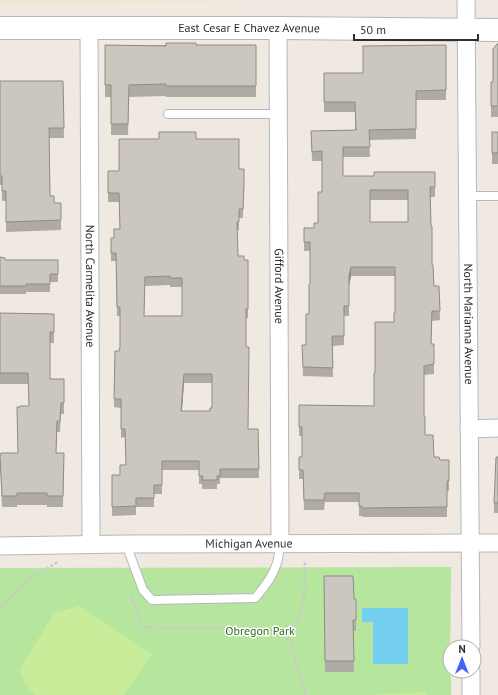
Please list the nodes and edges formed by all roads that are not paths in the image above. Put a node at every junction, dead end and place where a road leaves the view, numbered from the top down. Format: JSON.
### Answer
{"nodes":[{"id":1,"x":466,"y":0,"type":"edge"},
{"id":2,"x":0,"y":28,"type":"edge"},
{"id":3,"x":89,"y":28,"type":"junction"},
{"id":4,"x":278,"y":28,"type":"junction"},
{"id":5,"x":466,"y":30,"type":"junction"},
{"id":6,"x":498,"y":30,"type":"edge"},
{"id":7,"x":168,"y":114,"type":"dead end"},
{"id":8,"x":278,"y":114,"type":"junction"},
{"id":9,"x":468,"y":196,"type":"junction"},
{"id":10,"x":498,"y":196,"type":"edge"},
{"id":11,"x":498,"y":428,"type":"edge"},
{"id":12,"x":469,"y":429,"type":"junction"},
{"id":13,"x":470,"y":543,"type":"junction"},
{"id":14,"x":498,"y":543,"type":"edge"},
{"id":15,"x":92,"y":544,"type":"junction"},
{"id":16,"x":126,"y":544,"type":"junction"},
{"id":17,"x":280,"y":544,"type":"junction"},
{"id":18,"x":0,"y":546,"type":"edge"},
{"id":19,"x":471,"y":639,"type":"edge"},
{"id":20,"x":471,"y":679,"type":"edge"},
{"id":21,"x":471,"y":695,"type":"edge"}],
"edges":[{"from":1,"to":5,"type":"street","name":"North Marianna Avenue"},
{"from":2,"to":3,"type":"main road","name":"East Cesar E Chavez Avenue"},
{"from":3,"to":4,"type":"main road","name":"East Cesar E Chavez Avenue"},
{"from":3,"to":15,"type":"street","name":"North Carmelita Avenue"},
{"from":4,"to":5,"type":"main road","name":"East Cesar E Chavez Avenue"},
{"from":4,"to":8,"type":"street","name":"Gifford Avenue"},
{"from":5,"to":6,"type":"main road","name":"East Cesar E Chavez Avenue"},
{"from":5,"to":9,"type":"street","name":"North Marianna Avenue"},
{"from":7,"to":8,"type":"lane"},
{"from":8,"to":17,"type":"street","name":"Gifford Avenue"},
{"from":9,"to":10,"type":"lane"},
{"from":9,"to":12,"type":"street","name":"North Marianna Avenue"},
{"from":11,"to":12,"type":"street"},
{"from":12,"to":13,"type":"street","name":"North Marianna Avenue"},
{"from":13,"to":14,"type":"street","name":"Michigan Avenue"},
{"from":13,"to":17,"type":"street","name":"Michigan Avenue"},
{"from":13,"to":19,"type":"street","name":"North Marianna Avenue"},
{"from":15,"to":16,"type":"street","name":"Michigan Avenue"},
{"from":15,"to":18,"type":"street","name":"Michigan Avenue"},
{"from":16,"to":17,"type":"street","name":"Michigan Avenue"},
{"from":16,"to":17,"type":"lane"},
{"from":20,"to":21,"type":"street"}]}
